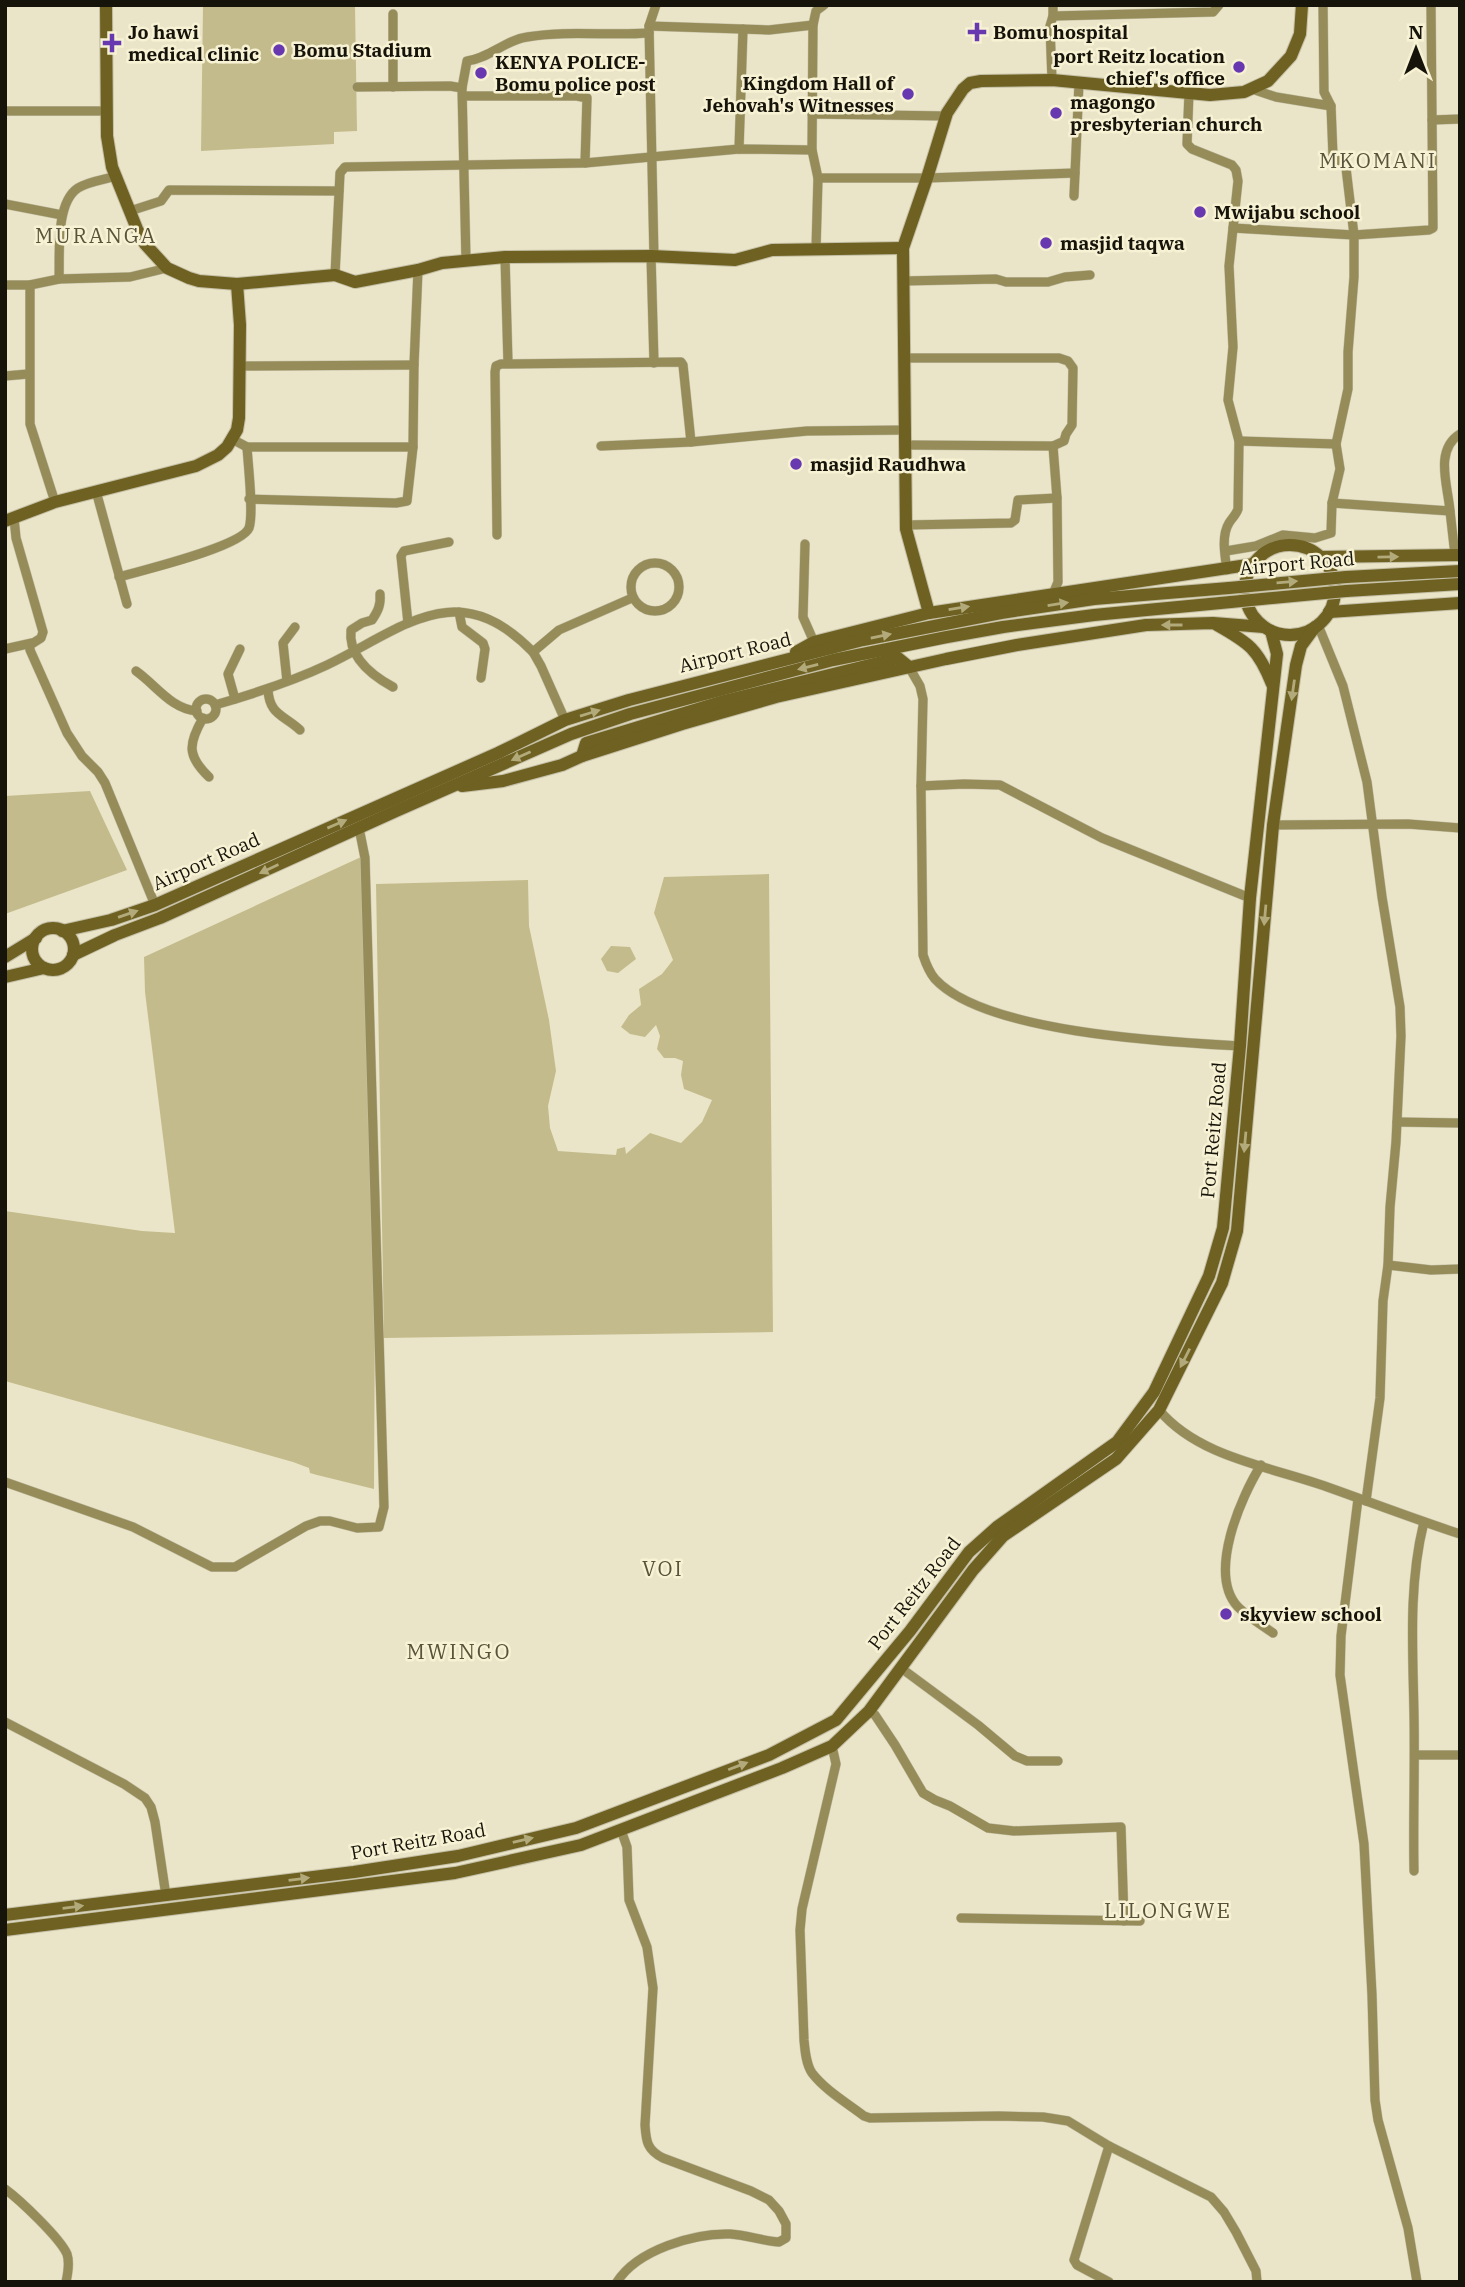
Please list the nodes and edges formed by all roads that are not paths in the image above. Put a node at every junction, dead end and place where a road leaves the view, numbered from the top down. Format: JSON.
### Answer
{"nodes":[{"id":1,"x":106,"y":5,"type":"edge"},
{"id":2,"x":656,"y":5,"type":"edge"},
{"id":3,"x":824,"y":5,"type":"edge"},
{"id":4,"x":1054,"y":5,"type":"edge"},
{"id":5,"x":1219,"y":5,"type":"edge"},
{"id":6,"x":1302,"y":5,"type":"edge"},
{"id":7,"x":1322,"y":5,"type":"edge"},
{"id":8,"x":1431,"y":5,"type":"edge"},
{"id":9,"x":1115,"y":10,"type":"edge"},
{"id":10,"x":393,"y":14,"type":"dead end"},
{"id":11,"x":1054,"y":16,"type":"junction"},
{"id":12,"x":813,"y":24,"type":"junction"},
{"id":13,"x":649,"y":29,"type":"junction"},
{"id":14,"x":743,"y":29,"type":"junction"},
{"id":15,"x":1052,"y":80,"type":"junction"},
{"id":16,"x":1079,"y":83,"type":"junction"},
{"id":17,"x":357,"y":87,"type":"dead end"},
{"id":18,"x":393,"y":87,"type":"junction"},
{"id":19,"x":1252,"y":89,"type":"junction"},
{"id":20,"x":463,"y":92,"type":"junction"},
{"id":21,"x":1189,"y":93,"type":"junction"},
{"id":22,"x":1331,"y":106,"type":"junction"},
{"id":23,"x":5,"y":111,"type":"edge"},
{"id":24,"x":107,"y":111,"type":"junction"},
{"id":25,"x":812,"y":114,"type":"junction"},
{"id":26,"x":946,"y":116,"type":"junction"},
{"id":27,"x":1460,"y":119,"type":"edge"},
{"id":28,"x":1432,"y":120,"type":"junction"},
{"id":29,"x":739,"y":149,"type":"junction"},
{"id":30,"x":812,"y":150,"type":"junction"},
{"id":31,"x":654,"y":158,"type":"junction"},
{"id":32,"x":585,"y":163,"type":"junction"},
{"id":33,"x":465,"y":164,"type":"junction"},
{"id":34,"x":1075,"y":173,"type":"junction"},
{"id":35,"x":116,"y":176,"type":"junction"},
{"id":36,"x":818,"y":178,"type":"junction"},
{"id":37,"x":927,"y":178,"type":"junction"},
{"id":38,"x":339,"y":191,"type":"junction"},
{"id":39,"x":1074,"y":196,"type":"dead end"},
{"id":40,"x":5,"y":204,"type":"edge"},
{"id":41,"x":130,"y":211,"type":"junction"},
{"id":42,"x":62,"y":215,"type":"junction"},
{"id":43,"x":1233,"y":228,"type":"junction"},
{"id":44,"x":1354,"y":234,"type":"junction"},
{"id":45,"x":903,"y":248,"type":"junction"},
{"id":46,"x":816,"y":249,"type":"junction"},
{"id":47,"x":505,"y":257,"type":"junction"},
{"id":48,"x":653,"y":257,"type":"junction"},
{"id":49,"x":466,"y":260,"type":"junction"},
{"id":50,"x":167,"y":268,"type":"junction"},
{"id":51,"x":418,"y":270,"type":"junction"},
{"id":52,"x":335,"y":275,"type":"junction"},
{"id":53,"x":1090,"y":275,"type":"dead end"},
{"id":54,"x":59,"y":279,"type":"junction"},
{"id":55,"x":904,"y":281,"type":"junction"},
{"id":56,"x":237,"y":284,"type":"junction"},
{"id":57,"x":5,"y":285,"type":"edge"},
{"id":58,"x":30,"y":285,"type":"junction"},
{"id":59,"x":905,"y":358,"type":"junction"},
{"id":60,"x":508,"y":363,"type":"junction"},
{"id":61,"x":654,"y":363,"type":"junction"},
{"id":62,"x":414,"y":365,"type":"junction"},
{"id":63,"x":240,"y":366,"type":"junction"},
{"id":64,"x":29,"y":374,"type":"junction"},
{"id":65,"x":5,"y":376,"type":"edge"},
{"id":66,"x":906,"y":430,"type":"junction"},
{"id":67,"x":1460,"y":434,"type":"edge"},
{"id":68,"x":232,"y":439,"type":"junction"},
{"id":69,"x":1239,"y":441,"type":"junction"},
{"id":70,"x":691,"y":442,"type":"junction"},
{"id":71,"x":1336,"y":444,"type":"junction"},
{"id":72,"x":906,"y":445,"type":"junction"},
{"id":73,"x":601,"y":446,"type":"dead end"},
{"id":74,"x":1053,"y":446,"type":"junction"},
{"id":75,"x":247,"y":447,"type":"junction"},
{"id":76,"x":413,"y":447,"type":"junction"},
{"id":77,"x":96,"y":491,"type":"junction"},
{"id":78,"x":1056,"y":498,"type":"junction"},
{"id":79,"x":250,"y":499,"type":"junction"},
{"id":80,"x":55,"y":502,"type":"junction"},
{"id":81,"x":1332,"y":503,"type":"junction"},
{"id":82,"x":1450,"y":511,"type":"junction"},
{"id":83,"x":10,"y":519,"type":"edge"},
{"id":84,"x":906,"y":525,"type":"junction"},
{"id":85,"x":497,"y":535,"type":"dead end"},
{"id":86,"x":449,"y":542,"type":"dead end"},
{"id":87,"x":805,"y":544,"type":"dead end"},
{"id":88,"x":1226,"y":551,"type":"junction"},
{"id":89,"x":1457,"y":555,"type":"edge"},
{"id":90,"x":1320,"y":557,"type":"junction"},
{"id":91,"x":1254,"y":564,"type":"junction"},
{"id":92,"x":1227,"y":570,"type":"junction"},
{"id":93,"x":1460,"y":571,"type":"edge"},
{"id":94,"x":119,"y":577,"type":"junction"},
{"id":95,"x":1460,"y":584,"type":"edge"},
{"id":96,"x":380,"y":594,"type":"dead end"},
{"id":97,"x":1053,"y":594,"type":"junction"},
{"id":98,"x":632,"y":598,"type":"junction"},
{"id":99,"x":1460,"y":603,"type":"edge"},
{"id":100,"x":127,"y":604,"type":"dead end"},
{"id":101,"x":459,"y":612,"type":"junction"},
{"id":102,"x":1329,"y":612,"type":"junction"},
{"id":103,"x":929,"y":613,"type":"junction"},
{"id":104,"x":408,"y":623,"type":"junction"},
{"id":105,"x":1213,"y":623,"type":"junction"},
{"id":106,"x":1317,"y":626,"type":"junction"},
{"id":107,"x":295,"y":627,"type":"dead end"},
{"id":108,"x":1267,"y":629,"type":"junction"},
{"id":109,"x":944,"y":631,"type":"junction"},
{"id":110,"x":814,"y":642,"type":"junction"},
{"id":111,"x":32,"y":643,"type":"junction"},
{"id":112,"x":5,"y":649,"type":"edge"},
{"id":113,"x":240,"y":649,"type":"dead end"},
{"id":114,"x":353,"y":652,"type":"junction"},
{"id":115,"x":533,"y":652,"type":"junction"},
{"id":116,"x":777,"y":662,"type":"junction"},
{"id":117,"x":909,"y":667,"type":"junction"},
{"id":118,"x":136,"y":671,"type":"dead end"},
{"id":119,"x":481,"y":678,"type":"dead end"},
{"id":120,"x":287,"y":681,"type":"junction"},
{"id":121,"x":393,"y":687,"type":"dead end"},
{"id":122,"x":1273,"y":687,"type":"junction"},
{"id":123,"x":268,"y":689,"type":"junction"},
{"id":124,"x":235,"y":699,"type":"junction"},
{"id":125,"x":215,"y":705,"type":"junction"},
{"id":126,"x":200,"y":715,"type":"junction"},
{"id":127,"x":565,"y":720,"type":"junction"},
{"id":128,"x":300,"y":730,"type":"dead end"},
{"id":129,"x":209,"y":777,"type":"dead end"},
{"id":130,"x":921,"y":786,"type":"junction"},
{"id":131,"x":447,"y":788,"type":"junction"},
{"id":132,"x":1373,"y":824,"type":"junction"},
{"id":133,"x":1273,"y":825,"type":"junction"},
{"id":134,"x":359,"y":828,"type":"junction"},
{"id":135,"x":1460,"y":828,"type":"edge"},
{"id":136,"x":1250,"y":898,"type":"junction"},
{"id":137,"x":155,"y":905,"type":"junction"},
{"id":138,"x":62,"y":931,"type":"junction"},
{"id":139,"x":36,"y":938,"type":"junction"},
{"id":140,"x":73,"y":955,"type":"junction"},
{"id":141,"x":5,"y":957,"type":"edge"},
{"id":142,"x":44,"y":968,"type":"junction"},
{"id":143,"x":5,"y":976,"type":"edge"},
{"id":144,"x":1240,"y":1046,"type":"junction"},
{"id":145,"x":1397,"y":1122,"type":"junction"},
{"id":146,"x":1460,"y":1123,"type":"edge"},
{"id":147,"x":1388,"y":1265,"type":"junction"},
{"id":148,"x":1460,"y":1269,"type":"edge"},
{"id":149,"x":1159,"y":1410,"type":"junction"},
{"id":150,"x":1261,"y":1465,"type":"junction"},
{"id":151,"x":5,"y":1482,"type":"edge"},
{"id":152,"x":1362,"y":1500,"type":"junction"},
{"id":153,"x":1424,"y":1522,"type":"junction"},
{"id":154,"x":1460,"y":1534,"type":"edge"},
{"id":155,"x":1273,"y":1633,"type":"dead end"},
{"id":156,"x":901,"y":1668,"type":"junction"},
{"id":157,"x":869,"y":1711,"type":"junction"},
{"id":158,"x":5,"y":1722,"type":"edge"},
{"id":159,"x":832,"y":1746,"type":"junction"},
{"id":160,"x":1415,"y":1755,"type":"junction"},
{"id":161,"x":1460,"y":1755,"type":"edge"},
{"id":162,"x":1058,"y":1761,"type":"dead end"},
{"id":163,"x":621,"y":1830,"type":"junction"},
{"id":164,"x":1414,"y":1871,"type":"dead end"},
{"id":165,"x":166,"y":1896,"type":"junction"},
{"id":166,"x":5,"y":1914,"type":"edge"},
{"id":167,"x":961,"y":1918,"type":"dead end"},
{"id":168,"x":1124,"y":1921,"type":"junction"},
{"id":169,"x":1140,"y":1921,"type":"dead end"},
{"id":170,"x":5,"y":1930,"type":"edge"},
{"id":171,"x":1109,"y":2146,"type":"junction"},
{"id":172,"x":5,"y":2189,"type":"edge"},
{"id":173,"x":66,"y":2282,"type":"edge"},
{"id":174,"x":617,"y":2282,"type":"edge"},
{"id":175,"x":1109,"y":2282,"type":"edge"},
{"id":176,"x":1257,"y":2282,"type":"edge"},
{"id":177,"x":1417,"y":2282,"type":"edge"}],
"edges":[{"from":1,"to":24,"type":"main road"},
{"from":2,"to":13,"type":"street"},
{"from":3,"to":12,"type":"street"},
{"from":4,"to":11,"type":"street"},
{"from":5,"to":9,"type":"street"},
{"from":6,"to":19,"type":"main road"},
{"from":7,"to":22,"type":"street"},
{"from":8,"to":28,"type":"street"},
{"from":9,"to":11,"type":"street"},
{"from":10,"to":18,"type":"street"},
{"from":11,"to":15,"type":"street"},
{"from":12,"to":14,"type":"street"},
{"from":12,"to":25,"type":"street"},
{"from":13,"to":14,"type":"street"},
{"from":13,"to":20,"type":"street"},
{"from":13,"to":31,"type":"street"},
{"from":14,"to":29,"type":"street"},
{"from":15,"to":16,"type":"main road"},
{"from":15,"to":26,"type":"main road"},
{"from":16,"to":21,"type":"main road"},
{"from":16,"to":34,"type":"street"},
{"from":17,"to":18,"type":"street"},
{"from":18,"to":20,"type":"street"},
{"from":19,"to":21,"type":"main road"},
{"from":19,"to":22,"type":"street"},
{"from":20,"to":32,"type":"street"},
{"from":20,"to":33,"type":"street"},
{"from":21,"to":43,"type":"street"},
{"from":22,"to":44,"type":"street"},
{"from":23,"to":24,"type":"street"},
{"from":24,"to":35,"type":"main road"},
{"from":25,"to":26,"type":"street"},
{"from":25,"to":30,"type":"street"},
{"from":26,"to":37,"type":"main road"},
{"from":27,"to":28,"type":"street"},
{"from":28,"to":44,"type":"street"},
{"from":29,"to":30,"type":"street"},
{"from":29,"to":31,"type":"street"},
{"from":30,"to":36,"type":"street"},
{"from":31,"to":32,"type":"street"},
{"from":31,"to":48,"type":"street"},
{"from":32,"to":33,"type":"street"},
{"from":33,"to":38,"type":"street"},
{"from":33,"to":49,"type":"street"},
{"from":34,"to":37,"type":"street"},
{"from":34,"to":39,"type":"street"},
{"from":35,"to":41,"type":"main road"},
{"from":35,"to":42,"type":"street"},
{"from":36,"to":37,"type":"street"},
{"from":36,"to":46,"type":"street"},
{"from":37,"to":45,"type":"main road"},
{"from":38,"to":41,"type":"street"},
{"from":38,"to":52,"type":"street"},
{"from":40,"to":42,"type":"street"},
{"from":41,"to":50,"type":"main road"},
{"from":42,"to":54,"type":"street"},
{"from":43,"to":44,"type":"street"},
{"from":43,"to":69,"type":"street"},
{"from":44,"to":71,"type":"street"},
{"from":45,"to":46,"type":"main road"},
{"from":45,"to":55,"type":"main road"},
{"from":46,"to":48,"type":"main road"},
{"from":47,"to":48,"type":"main road"},
{"from":47,"to":49,"type":"main road"},
{"from":47,"to":60,"type":"street"},
{"from":48,"to":61,"type":"street"},
{"from":49,"to":51,"type":"main road"},
{"from":50,"to":54,"type":"street"},
{"from":50,"to":56,"type":"main road"},
{"from":51,"to":52,"type":"main road"},
{"from":51,"to":62,"type":"street"},
{"from":52,"to":56,"type":"main road"},
{"from":53,"to":55,"type":"street"},
{"from":54,"to":58,"type":"street"},
{"from":55,"to":59,"type":"main road"},
{"from":56,"to":63,"type":"main road"},
{"from":57,"to":58,"type":"street"},
{"from":58,"to":64,"type":"street"},
{"from":59,"to":66,"type":"main road"},
{"from":59,"to":74,"type":"street"},
{"from":60,"to":61,"type":"street"},
{"from":60,"to":85,"type":"street"},
{"from":61,"to":70,"type":"street"},
{"from":62,"to":63,"type":"street"},
{"from":62,"to":76,"type":"street"},
{"from":63,"to":68,"type":"main road"},
{"from":64,"to":65,"type":"street"},
{"from":64,"to":80,"type":"street"},
{"from":66,"to":70,"type":"street"},
{"from":66,"to":72,"type":"main road"},
{"from":67,"to":82,"type":"street"},
{"from":68,"to":75,"type":"street"},
{"from":68,"to":77,"type":"main road"},
{"from":69,"to":71,"type":"street"},
{"from":69,"to":88,"type":"street"},
{"from":70,"to":73,"type":"street"},
{"from":71,"to":81,"type":"street"},
{"from":72,"to":74,"type":"street"},
{"from":72,"to":84,"type":"main road"},
{"from":74,"to":78,"type":"street"},
{"from":75,"to":76,"type":"street"},
{"from":75,"to":79,"type":"street"},
{"from":76,"to":79,"type":"street"},
{"from":77,"to":80,"type":"main road"},
{"from":77,"to":94,"type":"street"},
{"from":78,"to":84,"type":"street"},
{"from":78,"to":97,"type":"street"},
{"from":79,"to":94,"type":"street"},
{"from":80,"to":83,"type":"main road"},
{"from":81,"to":82,"type":"street"},
{"from":81,"to":88,"type":"street"},
{"from":82,"to":89,"type":"street"},
{"from":83,"to":111,"type":"street"},
{"from":84,"to":103,"type":"main road"},
{"from":86,"to":104,"type":"street"},
{"from":87,"to":110,"type":"street"},
{"from":88,"to":92,"type":"street"},
{"from":90,"to":89,"type":"main road","one_way":true},
{"from":90,"to":91,"type":"main road"},
{"from":90,"to":102,"type":"main road"},
{"from":91,"to":92,"type":"main road"},
{"from":91,"to":108,"type":"main road"},
{"from":92,"to":97,"type":"main road"},
{"from":109,"to":93,"type":"main road","name":"Airport Road","one_way":true,"bridge":true},
{"from":94,"to":100,"type":"street"},
{"from":95,"to":109,"type":"main road","name":"Airport Road","bridge":true},
{"from":96,"to":114,"type":"street"},
{"from":103,"to":97,"type":"main road","one_way":true},
{"from":98,"to":98,"type":"street"},
{"from":98,"to":115,"type":"street"},
{"from":99,"to":102,"type":"main road"},
{"from":101,"to":104,"type":"street"},
{"from":101,"to":115,"type":"street"},
{"from":101,"to":119,"type":"street"},
{"from":102,"to":106,"type":"main road"},
{"from":103,"to":110,"type":"main road"},
{"from":104,"to":114,"type":"street"},
{"from":105,"to":108,"type":"main road"},
{"from":105,"to":117,"type":"main road","one_way":true},
{"from":105,"to":122,"type":"main road"},
{"from":106,"to":108,"type":"main road"},
{"from":106,"to":132,"type":"street"},
{"from":106,"to":133,"type":"main road","one_way":true},
{"from":107,"to":120,"type":"street"},
{"from":108,"to":122,"type":"main road","name":"Port Reitz Road"},
{"from":116,"to":109,"type":"main road","name":"Airport Road","one_way":true},
{"from":109,"to":131,"type":"main road","name":"Airport Road","one_way":true},
{"from":110,"to":116,"type":"main road"},
{"from":111,"to":112,"type":"street"},
{"from":111,"to":137,"type":"street"},
{"from":113,"to":124,"type":"street"},
{"from":114,"to":120,"type":"street"},
{"from":114,"to":121,"type":"street"},
{"from":115,"to":127,"type":"street"},
{"from":127,"to":116,"type":"main road","name":"Airport Road","one_way":true},
{"from":117,"to":130,"type":"street"},
{"from":117,"to":131,"type":"main road"},
{"from":118,"to":126,"type":"street"},
{"from":120,"to":123,"type":"street"},
{"from":122,"to":136,"type":"main road","name":"Port Reitz Road"},
{"from":123,"to":124,"type":"street"},
{"from":123,"to":128,"type":"street"},
{"from":124,"to":125,"type":"street"},
{"from":125,"to":126,"type":"street"},
{"from":125,"to":126,"type":"street"},
{"from":126,"to":129,"type":"street"},
{"from":137,"to":127,"type":"main road","name":"Airport Road","one_way":true},
{"from":130,"to":136,"type":"street"},
{"from":130,"to":144,"type":"street"},
{"from":131,"to":134,"type":"main road","name":"Airport Road"},
{"from":132,"to":133,"type":"street"},
{"from":132,"to":135,"type":"street"},
{"from":132,"to":145,"type":"street"},
{"from":133,"to":149,"type":"main road","one_way":true},
{"from":134,"to":140,"type":"main road","name":"Airport Road","one_way":true},
{"from":134,"to":151,"type":"street"},
{"from":136,"to":144,"type":"main road","name":"Port Reitz Road"},
{"from":138,"to":137,"type":"main road","name":"Airport Road","one_way":true},
{"from":138,"to":139,"type":"main road"},
{"from":138,"to":140,"type":"main road"},
{"from":139,"to":141,"type":"main road"},
{"from":139,"to":142,"type":"main road"},
{"from":140,"to":142,"type":"main road"},
{"from":142,"to":143,"type":"main road"},
{"from":165,"to":144,"type":"main road","name":"Port Reitz Road","one_way":true},
{"from":145,"to":146,"type":"street"},
{"from":145,"to":147,"type":"street"},
{"from":147,"to":148,"type":"street"},
{"from":147,"to":152,"type":"street"},
{"from":149,"to":150,"type":"street"},
{"from":149,"to":156,"type":"main road"},
{"from":150,"to":152,"type":"street"},
{"from":150,"to":155,"type":"street"},
{"from":152,"to":153,"type":"street"},
{"from":152,"to":177,"type":"street"},
{"from":153,"to":154,"type":"street"},
{"from":153,"to":160,"type":"street"},
{"from":156,"to":157,"type":"main road"},
{"from":156,"to":162,"type":"street"},
{"from":157,"to":159,"type":"main road"},
{"from":157,"to":168,"type":"street"},
{"from":158,"to":165,"type":"street"},
{"from":159,"to":163,"type":"main road"},
{"from":159,"to":171,"type":"street"},
{"from":160,"to":161,"type":"street"},
{"from":160,"to":164,"type":"street"},
{"from":163,"to":170,"type":"main road"},
{"from":163,"to":174,"type":"street"},
{"from":166,"to":165,"type":"main road","name":"Port Reitz Road","one_way":true},
{"from":167,"to":168,"type":"street"},
{"from":168,"to":169,"type":"street"},
{"from":171,"to":175,"type":"street"},
{"from":171,"to":176,"type":"street"},
{"from":172,"to":173,"type":"street"}]}
